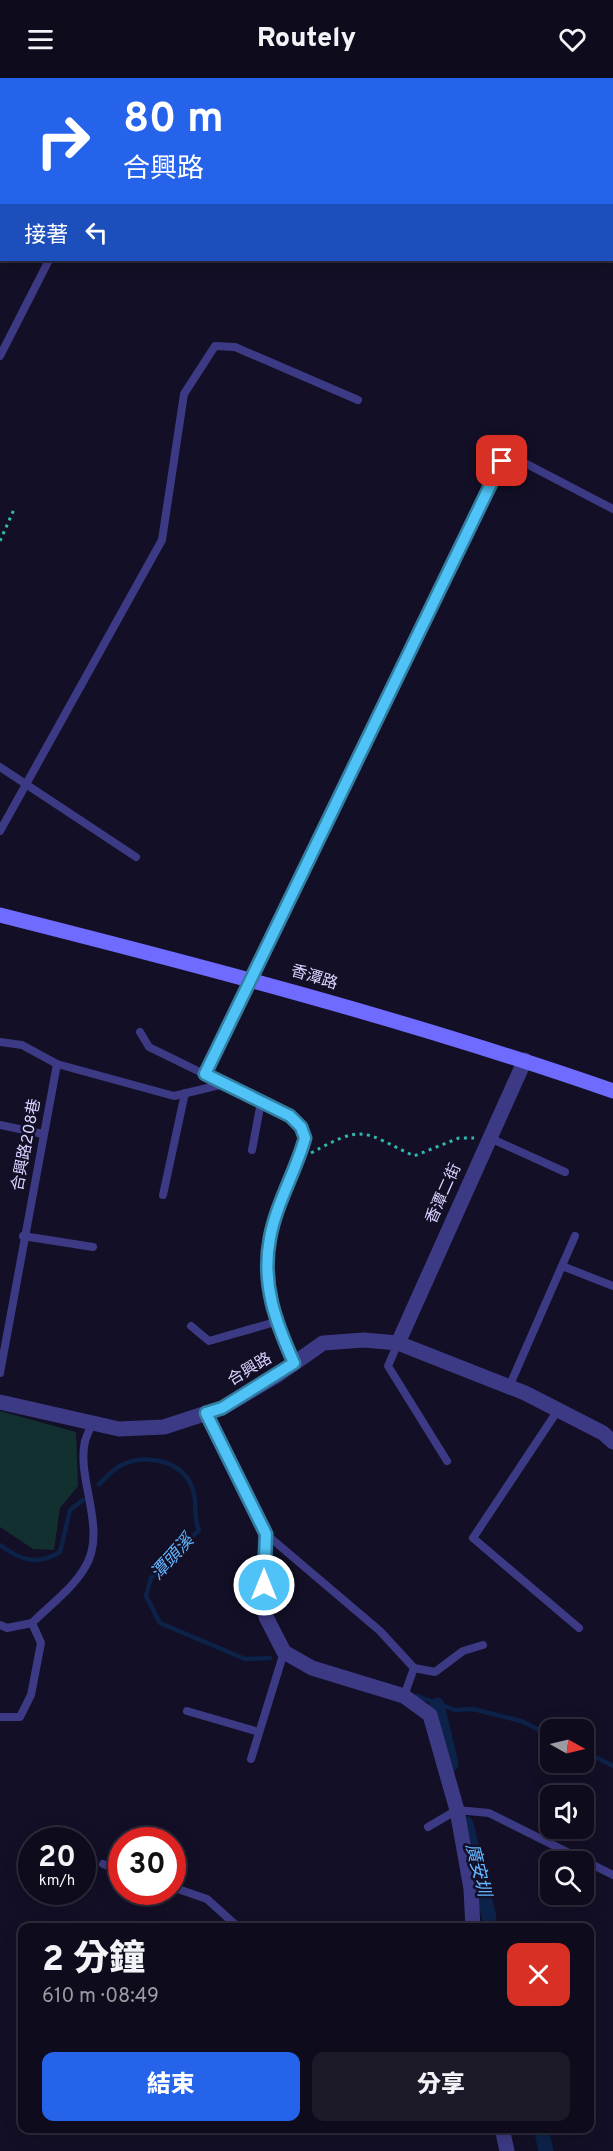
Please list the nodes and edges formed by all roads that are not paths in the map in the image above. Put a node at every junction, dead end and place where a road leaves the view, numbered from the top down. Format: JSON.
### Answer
{"nodes":[{"id":1,"x":48,"y":261,"type":"edge"},
{"id":2,"x":0,"y":356,"type":"edge"},
{"id":3,"x":358,"y":400,"type":"dead end"},
{"id":4,"x":613,"y":508,"type":"edge"},
{"id":5,"x":0,"y":767,"type":"edge"},
{"id":6,"x":26,"y":784,"type":"junction"},
{"id":7,"x":0,"y":831,"type":"edge"},
{"id":8,"x":136,"y":857,"type":"dead end"},
{"id":9,"x":0,"y":915,"type":"edge"},
{"id":10,"x":252,"y":978,"type":"junction"},
{"id":11,"x":140,"y":1032,"type":"dead end"},
{"id":12,"x":0,"y":1042,"type":"edge"},
{"id":13,"x":525,"y":1060,"type":"junction"},
{"id":14,"x":57,"y":1064,"type":"junction"},
{"id":15,"x":205,"y":1074,"type":"junction"},
{"id":16,"x":224,"y":1084,"type":"junction"},
{"id":17,"x":613,"y":1092,"type":"edge"},
{"id":18,"x":185,"y":1093,"type":"junction"},
{"id":19,"x":261,"y":1102,"type":"junction"},
{"id":20,"x":0,"y":1125,"type":"edge"},
{"id":21,"x":44,"y":1134,"type":"junction"},
{"id":22,"x":489,"y":1137,"type":"junction"},
{"id":23,"x":252,"y":1150,"type":"dead end"},
{"id":24,"x":565,"y":1172,"type":"dead end"},
{"id":25,"x":163,"y":1195,"type":"dead end"},
{"id":26,"x":23,"y":1236,"type":"junction"},
{"id":27,"x":575,"y":1236,"type":"dead end"},
{"id":28,"x":93,"y":1247,"type":"dead end"},
{"id":29,"x":562,"y":1266,"type":"junction"},
{"id":30,"x":613,"y":1287,"type":"edge"},
{"id":31,"x":275,"y":1322,"type":"junction"},
{"id":32,"x":191,"y":1326,"type":"dead end"},
{"id":33,"x":398,"y":1343,"type":"junction"},
{"id":34,"x":294,"y":1363,"type":"junction"},
{"id":35,"x":0,"y":1373,"type":"edge"},
{"id":36,"x":509,"y":1387,"type":"junction"},
{"id":37,"x":0,"y":1402,"type":"edge"},
{"id":38,"x":558,"y":1410,"type":"junction"},
{"id":39,"x":206,"y":1413,"type":"junction"},
{"id":40,"x":92,"y":1423,"type":"junction"},
{"id":41,"x":613,"y":1442,"type":"edge"},
{"id":42,"x":447,"y":1461,"type":"dead end"},
{"id":43,"x":266,"y":1534,"type":"junction"},
{"id":44,"x":32,"y":1623,"type":"junction"},
{"id":45,"x":0,"y":1625,"type":"edge"},
{"id":46,"x":579,"y":1628,"type":"dead end"},
{"id":47,"x":483,"y":1645,"type":"dead end"},
{"id":48,"x":284,"y":1653,"type":"junction"},
{"id":49,"x":414,"y":1668,"type":"junction"},
{"id":50,"x":404,"y":1696,"type":"junction"},
{"id":51,"x":187,"y":1711,"type":"dead end"},
{"id":52,"x":0,"y":1716,"type":"edge"},
{"id":53,"x":259,"y":1732,"type":"junction"},
{"id":54,"x":250,"y":1759,"type":"dead end"},
{"id":55,"x":457,"y":1810,"type":"junction"},
{"id":56,"x":428,"y":1827,"type":"dead end"},
{"id":57,"x":103,"y":1864,"type":"dead end"},
{"id":58,"x":108,"y":1866,"type":"edge"},
{"id":59,"x":613,"y":1875,"type":"edge"},
{"id":60,"x":186,"y":1892,"type":"edge"},
{"id":61,"x":233,"y":1923,"type":"edge"},
{"id":62,"x":473,"y":1923,"type":"edge"},
{"id":63,"x":503,"y":2133,"type":"edge"},
{"id":64,"x":507,"y":2151,"type":"edge"}],
"edges":[{"from":1,"to":2,"type":"lane"},
{"from":3,"to":6,"type":"lane"},
{"from":4,"to":10,"type":"lane"},
{"from":5,"to":6,"type":"lane"},
{"from":6,"to":7,"type":"lane"},
{"from":6,"to":8,"type":"lane"},
{"from":9,"to":10,"type":"street","name":"香潭路"},
{"from":10,"to":13,"type":"street","name":"香潭路"},
{"from":10,"to":15,"type":"lane"},
{"from":11,"to":15,"type":"lane"},
{"from":12,"to":14,"type":"lane"},
{"from":13,"to":17,"type":"street","name":"香潭路"},
{"from":13,"to":22,"type":"street","name":"香潭二街"},
{"from":14,"to":18,"type":"lane"},
{"from":14,"to":21,"type":"lane","name":"合興路208巷"},
{"from":15,"to":16,"type":"lane"},
{"from":16,"to":18,"type":"lane"},
{"from":16,"to":19,"type":"lane"},
{"from":18,"to":25,"type":"lane"},
{"from":19,"to":23,"type":"lane"},
{"from":19,"to":31,"type":"lane"},
{"from":20,"to":21,"type":"lane"},
{"from":21,"to":26,"type":"lane","name":"合興路208巷"},
{"from":22,"to":24,"type":"lane"},
{"from":22,"to":33,"type":"street","name":"香潭二街"},
{"from":26,"to":28,"type":"lane"},
{"from":26,"to":35,"type":"lane","name":"合興路208巷"},
{"from":27,"to":29,"type":"lane"},
{"from":29,"to":30,"type":"lane"},
{"from":29,"to":36,"type":"lane"},
{"from":31,"to":32,"type":"lane"},
{"from":31,"to":34,"type":"lane"},
{"from":33,"to":34,"type":"street","name":"合興路"},
{"from":33,"to":36,"type":"street","name":"合興路"},
{"from":33,"to":42,"type":"lane"},
{"from":34,"to":39,"type":"street","name":"合興路"},
{"from":36,"to":38,"type":"street","name":"合興路"},
{"from":37,"to":40,"type":"street","name":"合興路"},
{"from":38,"to":41,"type":"street","name":"合興路"},
{"from":38,"to":46,"type":"lane"},
{"from":39,"to":40,"type":"street","name":"合興路"},
{"from":39,"to":43,"type":"street"},
{"from":40,"to":44,"type":"lane"},
{"from":43,"to":48,"type":"street"},
{"from":43,"to":49,"type":"lane"},
{"from":44,"to":45,"type":"lane"},
{"from":44,"to":52,"type":"lane"},
{"from":47,"to":49,"type":"lane"},
{"from":48,"to":50,"type":"street"},
{"from":48,"to":53,"type":"lane"},
{"from":49,"to":50,"type":"lane"},
{"from":50,"to":55,"type":"street"},
{"from":51,"to":53,"type":"lane"},
{"from":53,"to":54,"type":"lane"},
{"from":55,"to":56,"type":"lane"},
{"from":55,"to":59,"type":"lane"},
{"from":55,"to":62,"type":"street"},
{"from":57,"to":58,"type":"lane"},
{"from":60,"to":61,"type":"lane"},
{"from":63,"to":64,"type":"street"}]}
